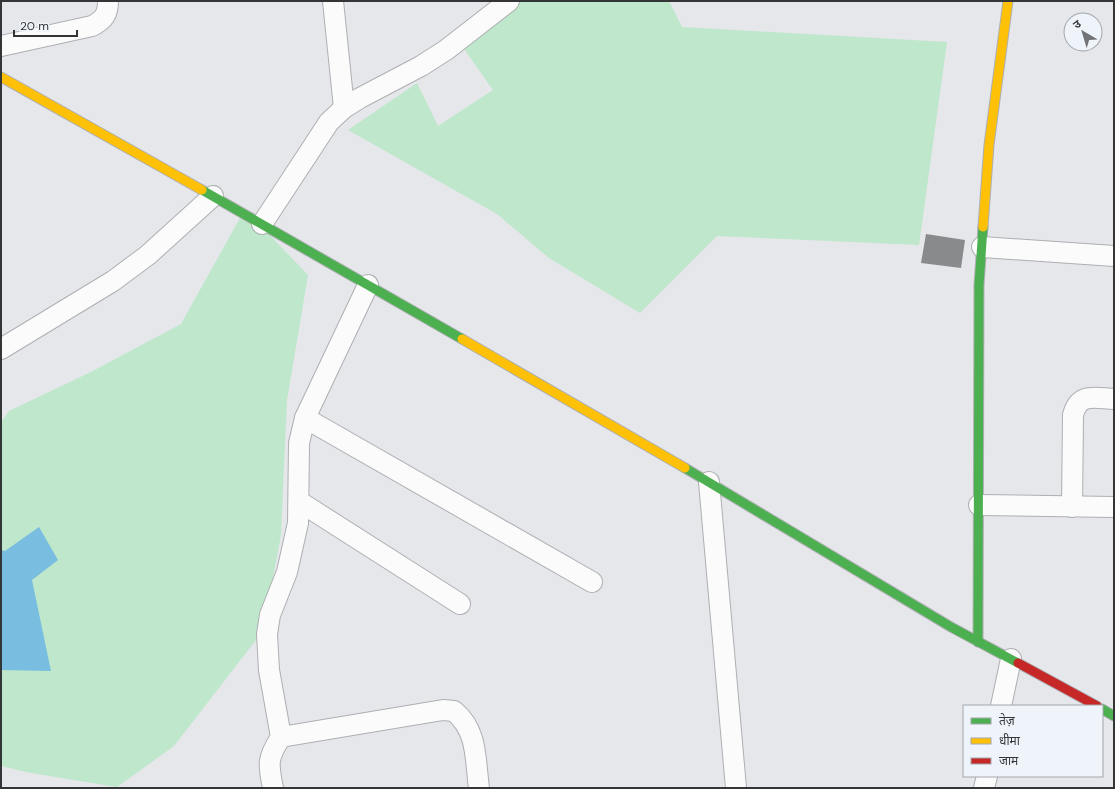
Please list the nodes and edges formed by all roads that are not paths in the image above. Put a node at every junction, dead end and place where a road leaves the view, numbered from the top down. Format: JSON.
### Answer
{"nodes":[{"id":1,"x":108,"y":1,"type":"edge"},
{"id":2,"x":333,"y":1,"type":"edge"},
{"id":3,"x":509,"y":1,"type":"edge"},
{"id":4,"x":1008,"y":1,"type":"edge"},
{"id":5,"x":1,"y":46,"type":"edge"},
{"id":6,"x":1,"y":77,"type":"edge"},
{"id":7,"x":344,"y":108,"type":"junction"},
{"id":8,"x":213,"y":196,"type":"junction"},
{"id":9,"x":262,"y":224,"type":"junction"},
{"id":10,"x":982,"y":247,"type":"junction"},
{"id":11,"x":1114,"y":256,"type":"edge"},
{"id":12,"x":368,"y":285,"type":"junction"},
{"id":13,"x":1,"y":349,"type":"edge"},
{"id":14,"x":1114,"y":399,"type":"edge"},
{"id":15,"x":305,"y":418,"type":"junction"},
{"id":16,"x":709,"y":482,"type":"junction"},
{"id":17,"x":300,"y":502,"type":"junction"},
{"id":18,"x":979,"y":505,"type":"junction"},
{"id":19,"x":1072,"y":507,"type":"junction"},
{"id":20,"x":1114,"y":507,"type":"edge"},
{"id":21,"x":592,"y":582,"type":"dead end"},
{"id":22,"x":460,"y":604,"type":"dead end"},
{"id":23,"x":978,"y":642,"type":"junction"},
{"id":24,"x":1011,"y":659,"type":"junction"},
{"id":25,"x":1001,"y":705,"type":"edge"},
{"id":26,"x":1094,"y":705,"type":"edge"},
{"id":27,"x":1103,"y":710,"type":"edge"},
{"id":28,"x":1114,"y":716,"type":"edge"},
{"id":29,"x":281,"y":737,"type":"junction"},
{"id":30,"x":987,"y":777,"type":"edge"},
{"id":31,"x":273,"y":788,"type":"edge"},
{"id":32,"x":479,"y":788,"type":"edge"},
{"id":33,"x":736,"y":788,"type":"edge"},
{"id":34,"x":984,"y":788,"type":"edge"}],
"edges":[{"from":1,"to":5,"type":"street"},
{"from":2,"to":7,"type":"street"},
{"from":3,"to":7,"type":"street"},
{"from":4,"to":10,"type":"main road"},
{"from":6,"to":8,"type":"main road"},
{"from":7,"to":9,"type":"street"},
{"from":8,"to":9,"type":"main road"},
{"from":8,"to":13,"type":"street"},
{"from":9,"to":12,"type":"main road"},
{"from":10,"to":11,"type":"street"},
{"from":10,"to":18,"type":"main road"},
{"from":12,"to":15,"type":"street"},
{"from":12,"to":16,"type":"main road"},
{"from":14,"to":19,"type":"street"},
{"from":15,"to":17,"type":"street"},
{"from":15,"to":21,"type":"street"},
{"from":16,"to":23,"type":"main road"},
{"from":16,"to":33,"type":"street"},
{"from":17,"to":22,"type":"street"},
{"from":17,"to":29,"type":"street"},
{"from":18,"to":19,"type":"street"},
{"from":18,"to":23,"type":"main road"},
{"from":19,"to":20,"type":"street"},
{"from":23,"to":24,"type":"main road"},
{"from":24,"to":25,"type":"street"},
{"from":24,"to":26,"type":"main road"},
{"from":27,"to":28,"type":"main road"},
{"from":29,"to":31,"type":"street"},
{"from":29,"to":32,"type":"street"},
{"from":30,"to":34,"type":"street"}]}
